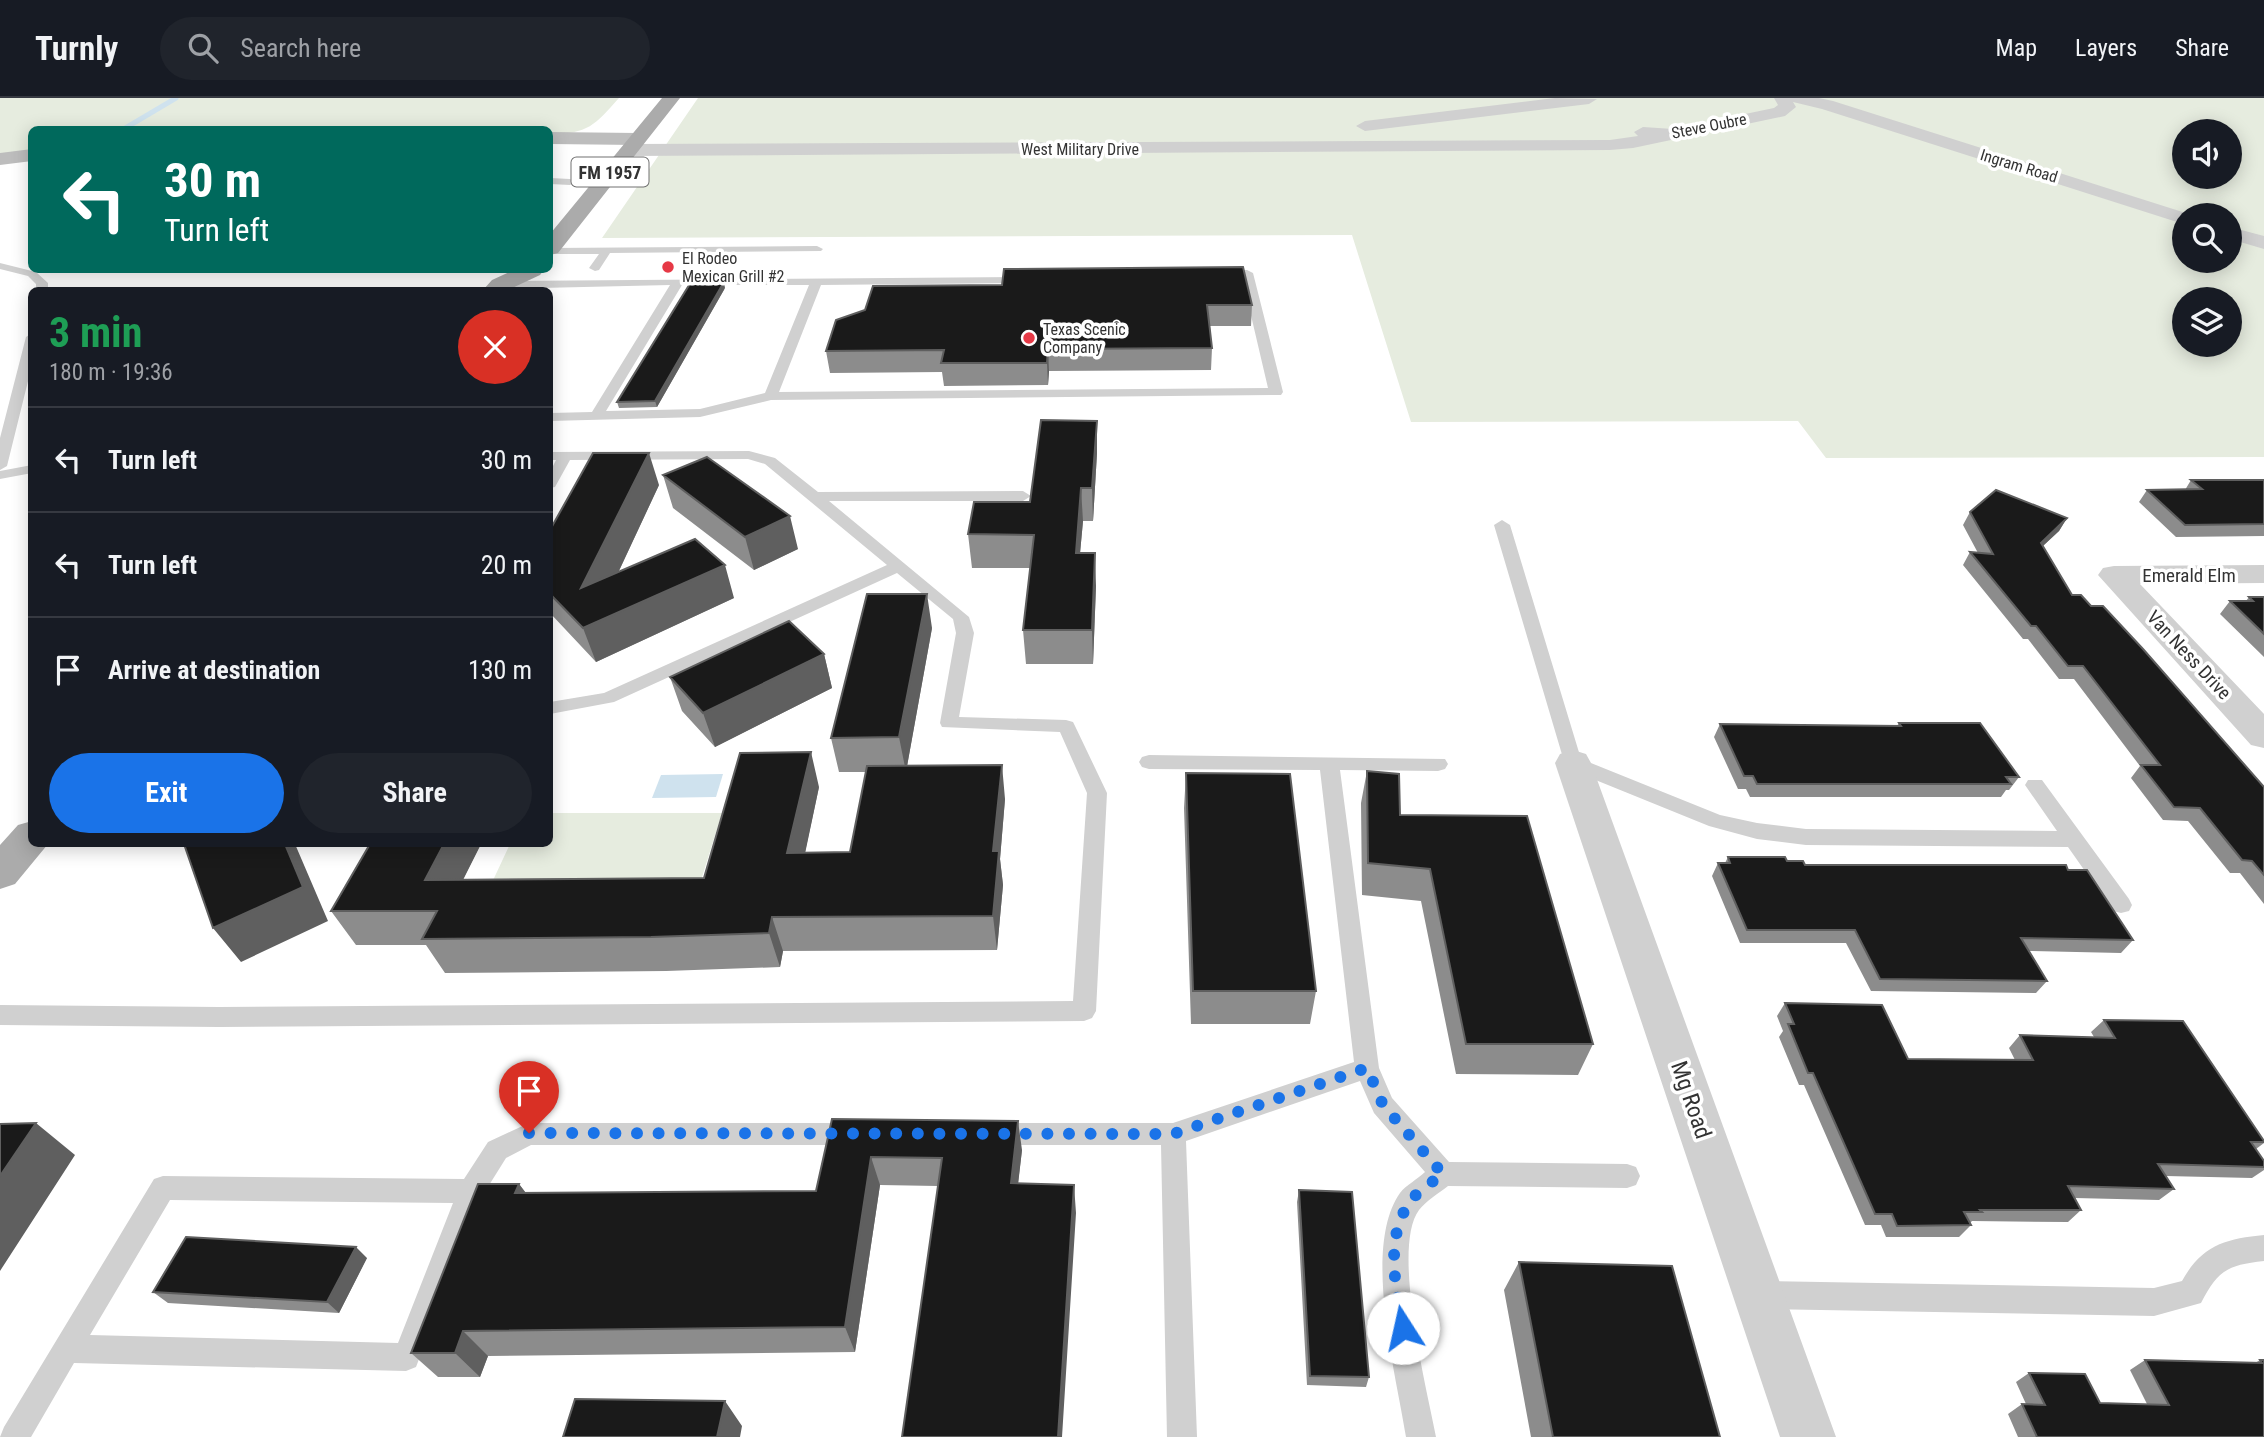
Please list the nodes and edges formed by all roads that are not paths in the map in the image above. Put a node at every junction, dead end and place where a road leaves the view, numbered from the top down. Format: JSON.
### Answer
{"nodes":[{"id":1,"x":671,"y":98,"type":"edge"},
{"id":2,"x":1788,"y":102,"type":"edge"},
{"id":3,"x":1592,"y":103,"type":"edge"},
{"id":4,"x":622,"y":122,"type":"dead end"},
{"id":5,"x":1665,"y":134,"type":"joint"},
{"id":6,"x":1350,"y":137,"type":"junction"},
{"id":7,"x":553,"y":139,"type":"edge"},
{"id":8,"x":633,"y":145,"type":"junction"},
{"id":9,"x":553,"y":150,"type":"edge"},
{"id":10,"x":595,"y":153,"type":"junction"},
{"id":11,"x":28,"y":156,"type":"edge"},
{"id":12,"x":0,"y":159,"type":"edge"},
{"id":13,"x":28,"y":166,"type":"edge"},
{"id":14,"x":0,"y":169,"type":"edge"},
{"id":15,"x":558,"y":187,"type":"edge"},
{"id":16,"x":2172,"y":214,"type":"edge"},
{"id":17,"x":2242,"y":237,"type":"edge"},
{"id":18,"x":2264,"y":243,"type":"edge"},
{"id":19,"x":553,"y":245,"type":"edge"},
{"id":20,"x":553,"y":249,"type":"edge"},
{"id":21,"x":817,"y":249,"type":"dead end"},
{"id":22,"x":607,"y":250,"type":"junction"},
{"id":23,"x":0,"y":266,"type":"edge"},
{"id":24,"x":594,"y":268,"type":"dead end"},
{"id":25,"x":28,"y":273,"type":"edge"},
{"id":26,"x":28,"y":273,"type":"edge"},
{"id":27,"x":523,"y":273,"type":"edge"},
{"id":28,"x":1208,"y":275,"type":"edge"},
{"id":29,"x":1037,"y":281,"type":"edge"},
{"id":30,"x":496,"y":282,"type":"edge"},
{"id":31,"x":678,"y":282,"type":"junction"},
{"id":32,"x":816,"y":282,"type":"junction"},
{"id":33,"x":42,"y":287,"type":"edge"},
{"id":34,"x":28,"y":353,"type":"edge"},
{"id":35,"x":771,"y":396,"type":"junction"},
{"id":36,"x":596,"y":416,"type":"junction"},
{"id":37,"x":553,"y":417,"type":"edge"},
{"id":38,"x":558,"y":456,"type":"edge"},
{"id":39,"x":0,"y":466,"type":"edge"},
{"id":40,"x":28,"y":470,"type":"edge"},
{"id":41,"x":553,"y":474,"type":"edge"},
{"id":42,"x":0,"y":475,"type":"edge"},
{"id":43,"x":1023,"y":495,"type":"dead end"},
{"id":44,"x":813,"y":497,"type":"junction"},
{"id":45,"x":1502,"y":525,"type":"dead end"},
{"id":46,"x":898,"y":566,"type":"junction"},
{"id":47,"x":2264,"y":574,"type":"edge"},
{"id":48,"x":2114,"y":575,"type":"joint"},
{"id":49,"x":553,"y":707,"type":"edge"},
{"id":50,"x":2264,"y":736,"type":"edge"},
{"id":51,"x":1149,"y":762,"type":"dead end"},
{"id":52,"x":1329,"y":763,"type":"junction"},
{"id":53,"x":1573,"y":763,"type":"junction"},
{"id":54,"x":1438,"y":764,"type":"dead end"},
{"id":55,"x":2035,"y":785,"type":"dead end"},
{"id":56,"x":2074,"y":839,"type":"junction"},
{"id":57,"x":28,"y":841,"type":"edge"},
{"id":58,"x":0,"y":873,"type":"edge"},
{"id":59,"x":2121,"y":905,"type":"dead end"},
{"id":60,"x":0,"y":1015,"type":"edge"},
{"id":61,"x":1367,"y":1068,"type":"junction"},
{"id":62,"x":879,"y":1134,"type":"edge"},
{"id":63,"x":963,"y":1134,"type":"edge"},
{"id":64,"x":1173,"y":1134,"type":"junction"},
{"id":65,"x":1443,"y":1174,"type":"junction"},
{"id":66,"x":1627,"y":1176,"type":"dead end"},
{"id":67,"x":471,"y":1191,"type":"junction"},
{"id":68,"x":2264,"y":1248,"type":"edge"},
{"id":69,"x":1759,"y":1295,"type":"junction"},
{"id":70,"x":66,"y":1349,"type":"junction"},
{"id":71,"x":14,"y":1437,"type":"edge"},
{"id":72,"x":1182,"y":1437,"type":"edge"},
{"id":73,"x":1421,"y":1437,"type":"edge"},
{"id":74,"x":1808,"y":1437,"type":"edge"}],
"edges":[{"from":1,"to":8,"type":"main road","number":"FM 1957"},
{"from":2,"to":5,"type":"street","name":"Steve Oubre"},
{"from":2,"to":16,"type":"street","name":"Ingram Road"},
{"from":3,"to":6,"type":"street","name":"West Military Drive"},
{"from":4,"to":10,"type":"main road","number":"FM 1957"},
{"from":5,"to":6,"type":"street","name":"West Military Drive"},
{"from":6,"to":8,"type":"street","name":"West Military Drive"},
{"from":7,"to":10,"type":"main road","name":"West Military Drive"},
{"from":8,"to":10,"type":"main road","name":"West Military Drive"},
{"from":8,"to":19,"type":"main road","number":"FM 1957"},
{"from":9,"to":10,"type":"main road","name":"West Military Drive"},
{"from":10,"to":15,"type":"main road","number":"FM 1957"},
{"from":11,"to":12,"type":"main road"},
{"from":13,"to":14,"type":"main road"},
{"from":17,"to":18,"type":"street"},
{"from":20,"to":22,"type":"lane"},
{"from":21,"to":22,"type":"lane"},
{"from":22,"to":24,"type":"lane"},
{"from":23,"to":25,"type":"lane"},
{"from":26,"to":33,"type":"lane"},
{"from":27,"to":30,"type":"main road"},
{"from":28,"to":35,"type":"lane"},
{"from":29,"to":32,"type":"lane"},
{"from":30,"to":31,"type":"lane"},
{"from":31,"to":32,"type":"lane"},
{"from":31,"to":36,"type":"lane"},
{"from":32,"to":35,"type":"lane"},
{"from":34,"to":39,"type":"lane"},
{"from":35,"to":36,"type":"lane"},
{"from":36,"to":37,"type":"lane"},
{"from":38,"to":41,"type":"lane"},
{"from":38,"to":44,"type":"lane"},
{"from":40,"to":42,"type":"lane"},
{"from":43,"to":44,"type":"lane"},
{"from":44,"to":46,"type":"lane"},
{"from":45,"to":53,"type":"lane"},
{"from":46,"to":49,"type":"lane"},
{"from":46,"to":60,"type":"lane"},
{"from":47,"to":48,"type":"street","name":"Emerald Elm"},
{"from":48,"to":50,"type":"street","name":"Van Ness Drive"},
{"from":51,"to":52,"type":"lane"},
{"from":52,"to":54,"type":"lane"},
{"from":52,"to":61,"type":"lane"},
{"from":53,"to":56,"type":"lane"},
{"from":53,"to":69,"type":"street","name":"Mg Road"},
{"from":55,"to":56,"type":"lane"},
{"from":56,"to":59,"type":"lane"},
{"from":57,"to":58,"type":"main road"},
{"from":61,"to":64,"type":"lane"},
{"from":61,"to":65,"type":"lane"},
{"from":62,"to":67,"type":"lane"},
{"from":63,"to":64,"type":"lane"},
{"from":64,"to":72,"type":"lane"},
{"from":65,"to":66,"type":"lane"},
{"from":65,"to":73,"type":"lane"},
{"from":67,"to":70,"type":"lane"},
{"from":67,"to":70,"type":"lane"},
{"from":68,"to":69,"type":"lane"},
{"from":69,"to":74,"type":"street","name":"Mg Road"},
{"from":70,"to":71,"type":"lane"}]}
